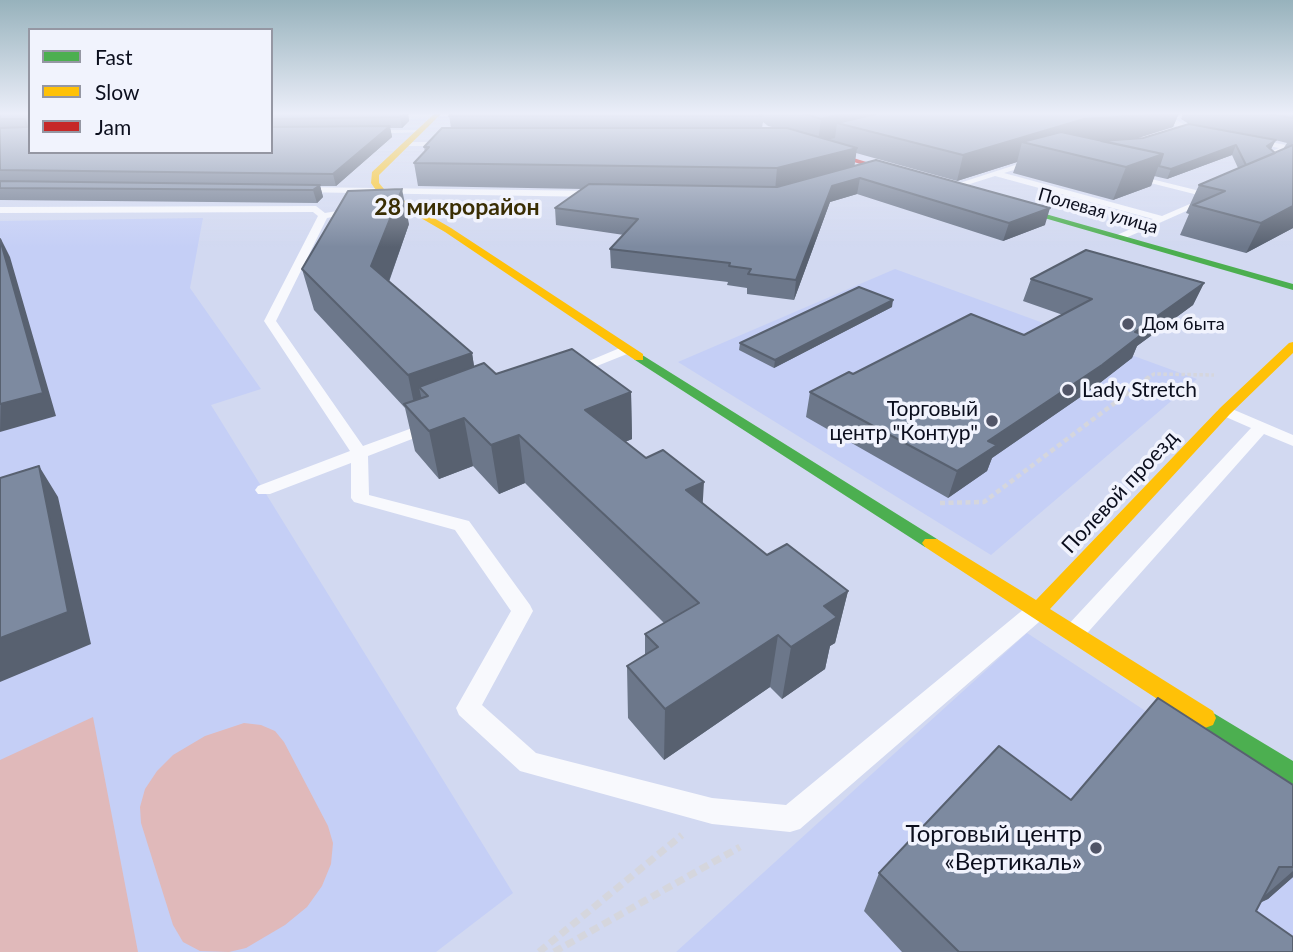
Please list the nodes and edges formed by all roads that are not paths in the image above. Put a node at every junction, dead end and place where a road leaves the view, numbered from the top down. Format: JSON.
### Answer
{"nodes":[{"id":1,"x":391,"y":157,"type":"edge"},
{"id":2,"x":835,"y":157,"type":"edge"},
{"id":3,"x":1044,"y":157,"type":"edge"},
{"id":4,"x":1271,"y":157,"type":"edge"},
{"id":5,"x":1281,"y":163,"type":"edge"},
{"id":6,"x":994,"y":173,"type":"junction"},
{"id":7,"x":1126,"y":174,"type":"edge"},
{"id":8,"x":936,"y":185,"type":"junction"},
{"id":9,"x":282,"y":190,"type":"edge"},
{"id":10,"x":381,"y":191,"type":"junction"},
{"id":11,"x":1226,"y":191,"type":"edge"},
{"id":12,"x":609,"y":194,"type":"edge"},
{"id":13,"x":1215,"y":196,"type":"junction"},
{"id":14,"x":404,"y":204,"type":"junction"},
{"id":15,"x":0,"y":210,"type":"edge"},
{"id":16,"x":323,"y":216,"type":"junction"},
{"id":17,"x":1163,"y":219,"type":"junction"},
{"id":18,"x":1121,"y":237,"type":"junction"},
{"id":19,"x":1293,"y":287,"type":"edge"},
{"id":20,"x":1293,"y":346,"type":"edge"},
{"id":21,"x":627,"y":349,"type":"junction"},
{"id":22,"x":551,"y":379,"type":"edge"},
{"id":23,"x":1225,"y":411,"type":"junction"},
{"id":24,"x":449,"y":419,"type":"edge"},
{"id":25,"x":1261,"y":427,"type":"junction"},
{"id":26,"x":1293,"y":441,"type":"edge"},
{"id":27,"x":360,"y":454,"type":"junction"},
{"id":28,"x":264,"y":490,"type":"dead end"},
{"id":29,"x":1038,"y":610,"type":"junction"},
{"id":30,"x":1074,"y":633,"type":"junction"},
{"id":31,"x":1293,"y":774,"type":"edge"}],
"edges":[{"from":1,"to":10,"type":"street"},
{"from":2,"to":8,"type":"street","name":"Полевая улица"},
{"from":3,"to":6,"type":"lane"},
{"from":4,"to":5,"type":"lane"},
{"from":6,"to":8,"type":"lane"},
{"from":6,"to":17,"type":"lane"},
{"from":7,"to":13,"type":"lane"},
{"from":8,"to":18,"type":"street","name":"Полевая улица"},
{"from":9,"to":10,"type":"lane"},
{"from":10,"to":12,"type":"lane"},
{"from":10,"to":14,"type":"street"},
{"from":11,"to":13,"type":"lane"},
{"from":13,"to":17,"type":"lane"},
{"from":14,"to":16,"type":"lane"},
{"from":14,"to":21,"type":"street"},
{"from":15,"to":16,"type":"lane"},
{"from":16,"to":27,"type":"lane"},
{"from":17,"to":18,"type":"lane"},
{"from":18,"to":19,"type":"street","name":"Полевая улица"},
{"from":20,"to":23,"type":"street","name":"Полевой проезд"},
{"from":21,"to":22,"type":"lane"},
{"from":21,"to":29,"type":"street"},
{"from":23,"to":25,"type":"lane"},
{"from":23,"to":29,"type":"street","name":"Полевой проезд"},
{"from":24,"to":27,"type":"lane"},
{"from":25,"to":26,"type":"lane"},
{"from":25,"to":30,"type":"lane"},
{"from":27,"to":28,"type":"lane"},
{"from":27,"to":29,"type":"lane"},
{"from":29,"to":30,"type":"street"},
{"from":30,"to":31,"type":"street"}]}
